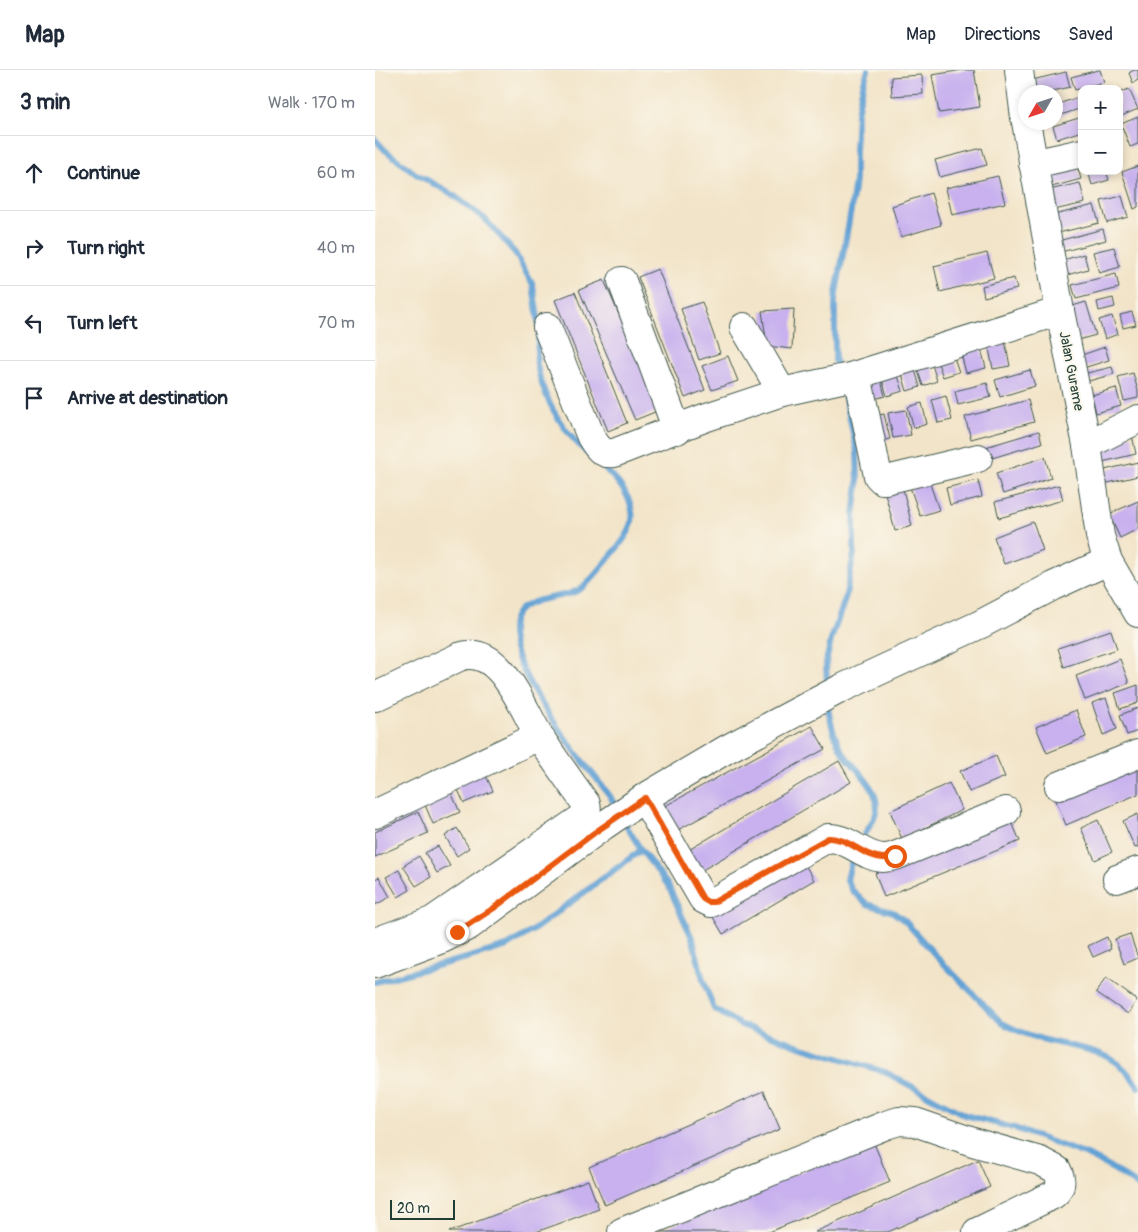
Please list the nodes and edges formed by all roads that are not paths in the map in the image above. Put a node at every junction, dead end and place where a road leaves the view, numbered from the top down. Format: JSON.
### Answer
{"nodes":[{"id":1,"x":1019,"y":70,"type":"edge"},
{"id":2,"x":1021,"y":85,"type":"edge"},
{"id":3,"x":1027,"y":130,"type":"edge"},
{"id":4,"x":1078,"y":154,"type":"edge"},
{"id":5,"x":1033,"y":164,"type":"junction"},
{"id":6,"x":622,"y":281,"type":"dead end"},
{"id":7,"x":1060,"y":311,"type":"junction"},
{"id":8,"x":547,"y":327,"type":"dead end"},
{"id":9,"x":744,"y":327,"type":"dead end"},
{"id":10,"x":846,"y":378,"type":"junction"},
{"id":11,"x":782,"y":392,"type":"junction"},
{"id":12,"x":1138,"y":419,"type":"edge"},
{"id":13,"x":677,"y":430,"type":"junction"},
{"id":14,"x":1087,"y":446,"type":"junction"},
{"id":15,"x":978,"y":458,"type":"dead end"},
{"id":16,"x":1108,"y":561,"type":"junction"},
{"id":17,"x":1138,"y":613,"type":"edge"},
{"id":18,"x":375,"y":698,"type":"edge"},
{"id":19,"x":539,"y":736,"type":"junction"},
{"id":20,"x":1138,"y":754,"type":"edge"},
{"id":21,"x":1059,"y":786,"type":"dead end"},
{"id":22,"x":638,"y":803,"type":"junction"},
{"id":23,"x":1005,"y":811,"type":"dead end"},
{"id":24,"x":375,"y":814,"type":"edge"},
{"id":25,"x":593,"y":826,"type":"junction"},
{"id":26,"x":375,"y":942,"type":"edge"},
{"id":27,"x":375,"y":964,"type":"edge"},
{"id":28,"x":623,"y":1232,"type":"edge"},
{"id":29,"x":977,"y":1232,"type":"edge"}],
"edges":[{"from":1,"to":2,"type":"street"},
{"from":3,"to":5,"type":"street","name":"Jalan Gurame"},
{"from":4,"to":5,"type":"street"},
{"from":5,"to":7,"type":"street","name":"Jalan Gurame"},
{"from":6,"to":13,"type":"street"},
{"from":7,"to":10,"type":"street"},
{"from":7,"to":14,"type":"street","name":"Jalan Gurame"},
{"from":8,"to":13,"type":"street"},
{"from":9,"to":11,"type":"street"},
{"from":10,"to":11,"type":"street"},
{"from":10,"to":15,"type":"street"},
{"from":11,"to":13,"type":"street"},
{"from":12,"to":14,"type":"street"},
{"from":14,"to":16,"type":"street","name":"Jalan Gurame"},
{"from":16,"to":17,"type":"street","name":"Jalan Gurame"},
{"from":16,"to":22,"type":"street"},
{"from":18,"to":19,"type":"street"},
{"from":19,"to":24,"type":"street"},
{"from":19,"to":25,"type":"street"},
{"from":20,"to":21,"type":"street"},
{"from":22,"to":23,"type":"street"},
{"from":22,"to":25,"type":"street"},
{"from":25,"to":26,"type":"street"},
{"from":25,"to":27,"type":"street"},
{"from":28,"to":29,"type":"street"}]}
